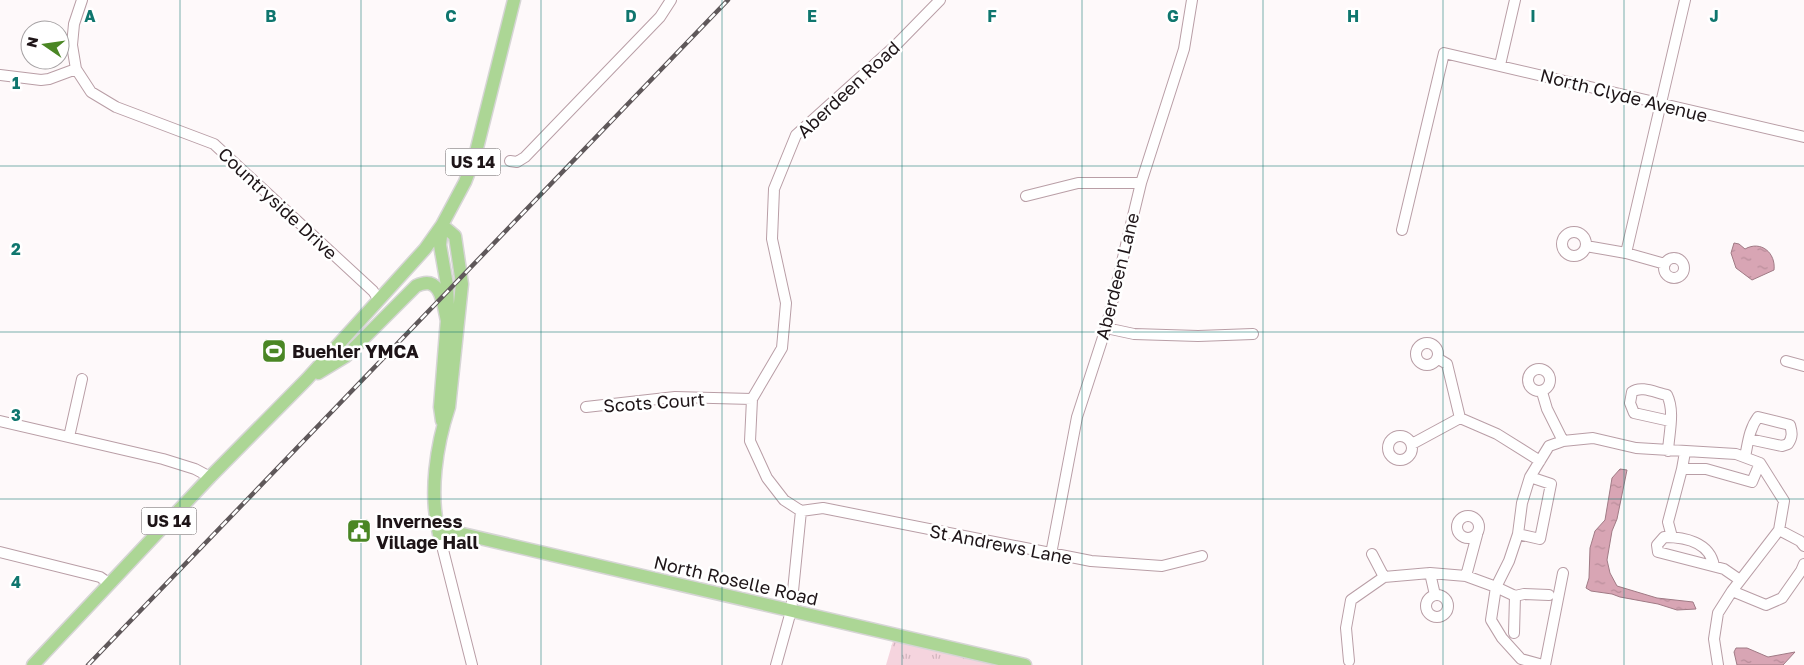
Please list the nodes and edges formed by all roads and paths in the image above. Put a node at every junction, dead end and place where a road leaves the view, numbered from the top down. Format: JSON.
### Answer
{"nodes":[{"id":1,"x":82,"y":0,"type":"edge"},
{"id":2,"x":514,"y":0,"type":"edge"},
{"id":3,"x":671,"y":0,"type":"edge"},
{"id":4,"x":940,"y":0,"type":"edge"},
{"id":5,"x":1192,"y":0,"type":"edge"},
{"id":6,"x":1515,"y":0,"type":"edge"},
{"id":7,"x":1685,"y":0,"type":"edge"},
{"id":8,"x":1500,"y":64,"type":"junction"},
{"id":9,"x":76,"y":69,"type":"junction"},
{"id":10,"x":0,"y":75,"type":"edge"},
{"id":11,"x":1661,"y":104,"type":"junction"},
{"id":12,"x":1804,"y":137,"type":"edge"},
{"id":13,"x":510,"y":162,"type":"dead end"},
{"id":14,"x":1141,"y":183,"type":"junction"},
{"id":15,"x":1026,"y":196,"type":"dead end"},
{"id":16,"x":442,"y":224,"type":"junction"},
{"id":17,"x":1402,"y":230,"type":"dead end"},
{"id":18,"x":1586,"y":246,"type":"dead end"},
{"id":19,"x":1626,"y":253,"type":"junction"},
{"id":20,"x":1665,"y":264,"type":"dead end"},
{"id":21,"x":379,"y":300,"type":"junction"},
{"id":22,"x":447,"y":321,"type":"junction"},
{"id":23,"x":1106,"y":328,"type":"junction"},
{"id":24,"x":1253,"y":334,"type":"dead end"},
{"id":25,"x":1437,"y":358,"type":"dead end"},
{"id":26,"x":1786,"y":361,"type":"dead end"},
{"id":27,"x":1804,"y":366,"type":"edge"},
{"id":28,"x":82,"y":379,"type":"dead end"},
{"id":29,"x":307,"y":379,"type":"junction"},
{"id":30,"x":1542,"y":392,"type":"dead end"},
{"id":31,"x":752,"y":399,"type":"junction"},
{"id":32,"x":586,"y":407,"type":"dead end"},
{"id":33,"x":1460,"y":418,"type":"junction"},
{"id":34,"x":0,"y":421,"type":"edge"},
{"id":35,"x":1670,"y":421,"type":"dead end"},
{"id":36,"x":443,"y":424,"type":"junction"},
{"id":37,"x":69,"y":437,"type":"junction"},
{"id":38,"x":1749,"y":439,"type":"dead end"},
{"id":39,"x":1563,"y":441,"type":"junction"},
{"id":40,"x":1412,"y":444,"type":"dead end"},
{"id":41,"x":1668,"y":451,"type":"junction"},
{"id":42,"x":1685,"y":452,"type":"junction"},
{"id":43,"x":1745,"y":457,"type":"junction"},
{"id":44,"x":1540,"y":461,"type":"junction"},
{"id":45,"x":1760,"y":463,"type":"junction"},
{"id":46,"x":1682,"y":469,"type":"junction"},
{"id":47,"x":1530,"y":477,"type":"junction"},
{"id":48,"x":210,"y":478,"type":"junction"},
{"id":49,"x":801,"y":511,"type":"junction"},
{"id":50,"x":1779,"y":530,"type":"junction"},
{"id":51,"x":438,"y":534,"type":"junction"},
{"id":52,"x":1518,"y":534,"type":"junction"},
{"id":53,"x":1476,"y":535,"type":"dead end"},
{"id":54,"x":1672,"y":537,"type":"junction"},
{"id":55,"x":1804,"y":546,"type":"edge"},
{"id":56,"x":0,"y":552,"type":"edge"},
{"id":57,"x":1051,"y":554,"type":"junction"},
{"id":58,"x":1372,"y":554,"type":"dead end"},
{"id":59,"x":1202,"y":556,"type":"dead end"},
{"id":60,"x":1804,"y":564,"type":"edge"},
{"id":61,"x":1714,"y":566,"type":"junction"},
{"id":62,"x":1430,"y":573,"type":"junction"},
{"id":63,"x":1563,"y":573,"type":"dead end"},
{"id":64,"x":1466,"y":576,"type":"junction"},
{"id":65,"x":1384,"y":577,"type":"junction"},
{"id":66,"x":1740,"y":580,"type":"junction"},
{"id":67,"x":110,"y":584,"type":"junction"},
{"id":68,"x":1496,"y":587,"type":"junction"},
{"id":69,"x":1732,"y":591,"type":"junction"},
{"id":70,"x":1434,"y":595,"type":"dead end"},
{"id":71,"x":1549,"y":595,"type":"dead end"},
{"id":72,"x":1515,"y":596,"type":"junction"},
{"id":73,"x":791,"y":611,"type":"junction"},
{"id":74,"x":1514,"y":633,"type":"dead end"},
{"id":75,"x":1348,"y":661,"type":"dead end"},
{"id":76,"x":1519,"y":662,"type":"edge"},
{"id":77,"x":33,"y":665,"type":"edge"},
{"id":78,"x":472,"y":665,"type":"edge"},
{"id":79,"x":776,"y":665,"type":"edge"},
{"id":80,"x":1025,"y":665,"type":"edge"},
{"id":81,"x":1544,"y":665,"type":"edge"},
{"id":82,"x":1718,"y":665,"type":"edge"}],
"edges":[{"from":1,"to":9,"type":"street","name":"Countryside Drive"},
{"from":2,"to":16,"type":"main road","number":"US 14"},
{"from":3,"to":13,"type":"street"},
{"from":4,"to":31,"type":"street","name":"Aberdeen Road"},
{"from":5,"to":14,"type":"street","name":"Aberdeen Lane"},
{"from":6,"to":8,"type":"street"},
{"from":7,"to":11,"type":"street"},
{"from":8,"to":11,"type":"street","name":"North Clyde Avenue"},
{"from":8,"to":17,"type":"street","name":"North Clyde Avenue"},
{"from":9,"to":10,"type":"street"},
{"from":9,"to":21,"type":"street","name":"Countryside Drive"},
{"from":11,"to":12,"type":"street","name":"North Clyde Avenue"},
{"from":11,"to":19,"type":"street"},
{"from":14,"to":15,"type":"street"},
{"from":14,"to":23,"type":"street","name":"Aberdeen Lane"},
{"from":16,"to":21,"type":"main road","number":"US 14"},
{"from":16,"to":22,"type":"main road"},
{"from":16,"to":36,"type":"main road"},
{"from":18,"to":19,"type":"street"},
{"from":19,"to":20,"type":"street"},
{"from":21,"to":29,"type":"main road","number":"US 14"},
{"from":22,"to":29,"type":"main road"},
{"from":22,"to":36,"type":"main road"},
{"from":23,"to":24,"type":"street"},
{"from":23,"to":57,"type":"street","name":"Aberdeen Lane"},
{"from":25,"to":33,"type":"street"},
{"from":26,"to":27,"type":"street"},
{"from":28,"to":37,"type":"street"},
{"from":29,"to":48,"type":"main road","number":"US 14"},
{"from":30,"to":39,"type":"street"},
{"from":31,"to":32,"type":"street","name":"Scots Court"},
{"from":31,"to":49,"type":"street","name":"Aberdeen Road"},
{"from":33,"to":40,"type":"street"},
{"from":33,"to":44,"type":"street"},
{"from":34,"to":37,"type":"street"},
{"from":35,"to":41,"type":"street"},
{"from":36,"to":51,"type":"main road"},
{"from":37,"to":48,"type":"street"},
{"from":38,"to":43,"type":"street"},
{"from":39,"to":41,"type":"street"},
{"from":39,"to":44,"type":"street"},
{"from":41,"to":42,"type":"street"},
{"from":42,"to":43,"type":"street"},
{"from":42,"to":46,"type":"street"},
{"from":43,"to":45,"type":"street"},
{"from":44,"to":47,"type":"street"},
{"from":45,"to":46,"type":"street"},
{"from":45,"to":50,"type":"street"},
{"from":46,"to":54,"type":"street"},
{"from":47,"to":52,"type":"street"},
{"from":47,"to":52,"type":"street"},
{"from":48,"to":67,"type":"main road","number":"US 14"},
{"from":49,"to":57,"type":"street","name":"St Andrews Lane"},
{"from":49,"to":73,"type":"street"},
{"from":50,"to":55,"type":"street"},
{"from":50,"to":66,"type":"street"},
{"from":51,"to":73,"type":"main road","name":"North Roselle Road"},
{"from":51,"to":78,"type":"street"},
{"from":52,"to":68,"type":"street"},
{"from":53,"to":64,"type":"street"},
{"from":54,"to":61,"type":"street"},
{"from":54,"to":61,"type":"street"},
{"from":56,"to":67,"type":"street"},
{"from":57,"to":59,"type":"street","name":"St Andrews Lane"},
{"from":58,"to":65,"type":"street"},
{"from":60,"to":69,"type":"street"},
{"from":61,"to":66,"type":"street"},
{"from":62,"to":64,"type":"street"},
{"from":62,"to":65,"type":"street"},
{"from":62,"to":70,"type":"street"},
{"from":63,"to":81,"type":"street"},
{"from":64,"to":68,"type":"street"},
{"from":65,"to":75,"type":"street"},
{"from":66,"to":69,"type":"street"},
{"from":67,"to":77,"type":"main road","number":"US 14"},
{"from":68,"to":72,"type":"street"},
{"from":68,"to":76,"type":"street"},
{"from":69,"to":82,"type":"street"},
{"from":71,"to":72,"type":"street"},
{"from":72,"to":74,"type":"street"},
{"from":73,"to":79,"type":"street"},
{"from":73,"to":80,"type":"main road","name":"North Roselle Road"},
{"from":76,"to":81,"type":"street"}]}
